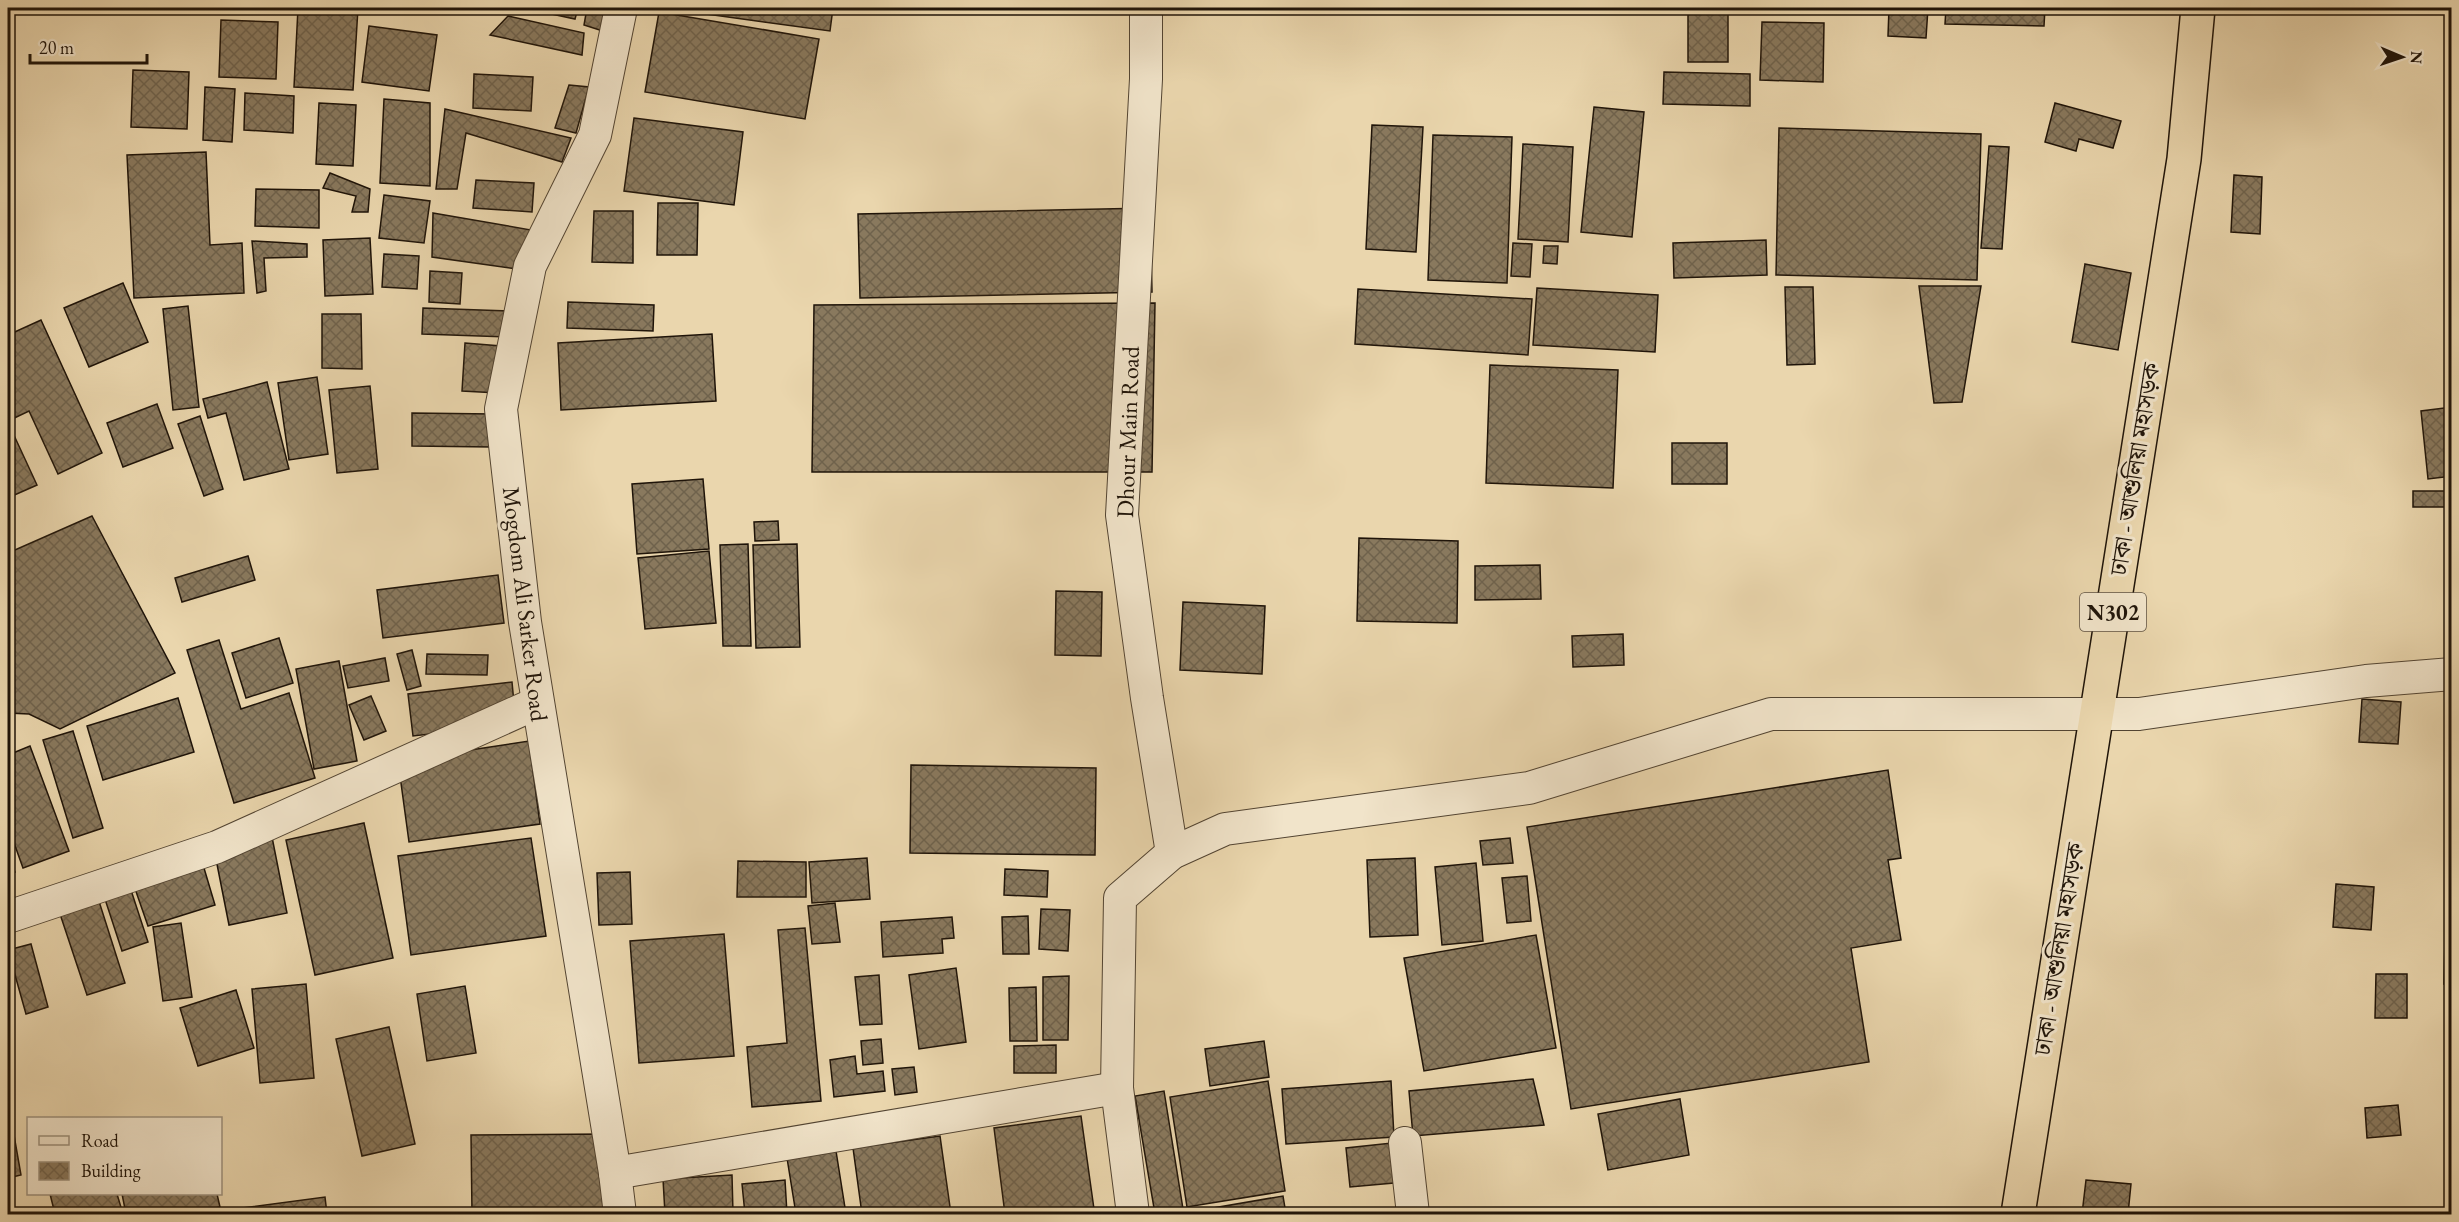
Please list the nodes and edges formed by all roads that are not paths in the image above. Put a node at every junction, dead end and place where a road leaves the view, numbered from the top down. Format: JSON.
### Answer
{"nodes":[{"id":1,"x":621,"y":8,"type":"edge"},
{"id":2,"x":1146,"y":8,"type":"edge"},
{"id":3,"x":2198,"y":8,"type":"edge"},
{"id":4,"x":2451,"y":674,"type":"edge"},
{"id":5,"x":537,"y":703,"type":"junction"},
{"id":6,"x":2096,"y":715,"type":"junction"},
{"id":7,"x":1172,"y":853,"type":"junction"},
{"id":8,"x":8,"y":917,"type":"edge"},
{"id":9,"x":1117,"y":1088,"type":"junction"},
{"id":10,"x":1405,"y":1143,"type":"dead end"},
{"id":11,"x":615,"y":1173,"type":"junction"},
{"id":12,"x":620,"y":1215,"type":"edge"},
{"id":13,"x":1133,"y":1215,"type":"edge"},
{"id":14,"x":1413,"y":1215,"type":"edge"},
{"id":15,"x":2018,"y":1215,"type":"edge"}],
"edges":[{"from":1,"to":5,"type":"street","name":"Mogdom Ali Sarker Road"},
{"from":2,"to":7,"type":"street","name":"Dhour Main Road"},
{"from":3,"to":6,"type":"highway","name":"ঢাকা - আশুলিয়া মহাসড়ক","number":"N302"},
{"from":4,"to":6,"type":"street"},
{"from":5,"to":8,"type":"street"},
{"from":5,"to":11,"type":"street","name":"Mogdom Ali Sarker Road"},
{"from":6,"to":7,"type":"street"},
{"from":6,"to":15,"type":"highway","name":"ঢাকা - আশুলিয়া মহাসড়ক","number":"N302"},
{"from":7,"to":9,"type":"street"},
{"from":9,"to":11,"type":"street"},
{"from":9,"to":13,"type":"street"},
{"from":10,"to":14,"type":"street"},
{"from":11,"to":12,"type":"street","name":"Mogdom Ali Sarker Road"}]}
